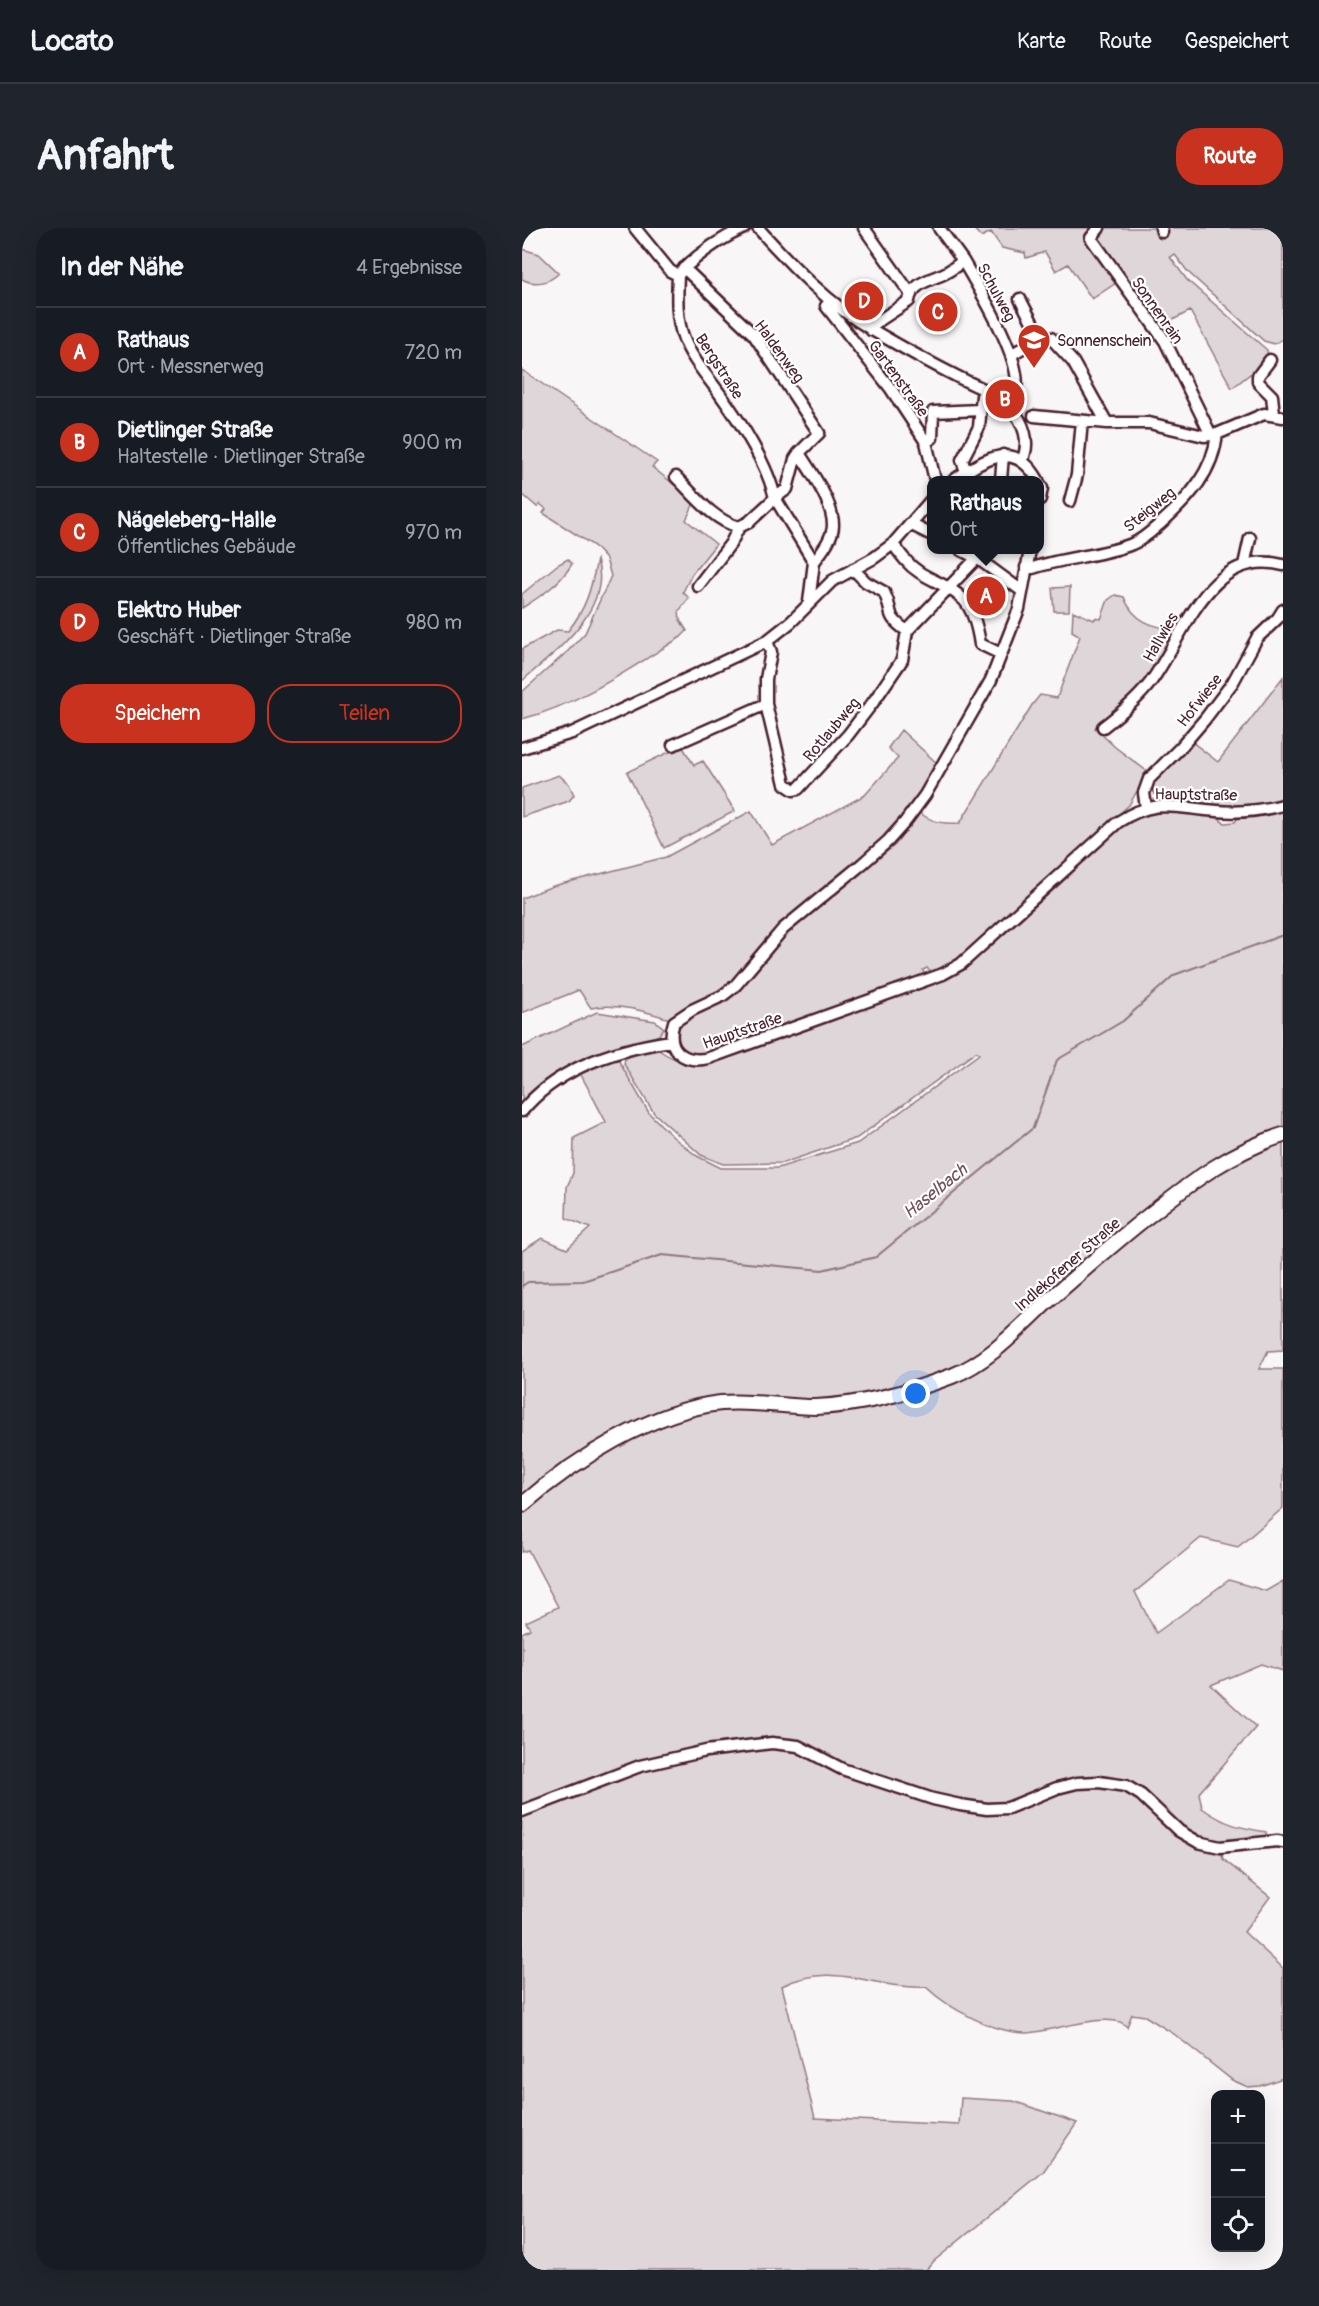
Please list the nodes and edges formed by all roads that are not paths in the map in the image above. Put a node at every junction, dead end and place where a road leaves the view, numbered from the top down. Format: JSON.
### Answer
{"nodes":[{"id":1,"x":635,"y":228,"type":"edge"},
{"id":2,"x":744,"y":228,"type":"edge"},
{"id":3,"x":758,"y":228,"type":"edge"},
{"id":4,"x":864,"y":228,"type":"edge"},
{"id":5,"x":939,"y":228,"type":"edge"},
{"id":6,"x":1099,"y":228,"type":"edge"},
{"id":7,"x":963,"y":261,"type":"junction"},
{"id":8,"x":681,"y":272,"type":"junction"},
{"id":9,"x":910,"y":293,"type":"junction"},
{"id":10,"x":1020,"y":299,"type":"dead end"},
{"id":11,"x":830,"y":302,"type":"junction"},
{"id":12,"x":871,"y":330,"type":"junction"},
{"id":13,"x":1040,"y":337,"type":"junction"},
{"id":14,"x":1011,"y":355,"type":"junction"},
{"id":15,"x":1270,"y":360,"type":"dead end"},
{"id":16,"x":985,"y":390,"type":"junction"},
{"id":17,"x":1009,"y":406,"type":"junction"},
{"id":18,"x":980,"y":410,"type":"junction"},
{"id":19,"x":1278,"y":415,"type":"edge"},
{"id":20,"x":1034,"y":416,"type":"dead end"},
{"id":21,"x":1082,"y":421,"type":"junction"},
{"id":22,"x":1107,"y":423,"type":"junction"},
{"id":23,"x":1214,"y":434,"type":"junction"},
{"id":24,"x":926,"y":442,"type":"junction"},
{"id":25,"x":799,"y":453,"type":"junction"},
{"id":26,"x":1003,"y":455,"type":"junction"},
{"id":27,"x":1022,"y":461,"type":"junction"},
{"id":28,"x":966,"y":472,"type":"junction"},
{"id":29,"x":934,"y":476,"type":"edge"},
{"id":30,"x":960,"y":476,"type":"edge"},
{"id":31,"x":1001,"y":476,"type":"edge"},
{"id":32,"x":1034,"y":476,"type":"edge"},
{"id":33,"x":676,"y":477,"type":"dead end"},
{"id":34,"x":775,"y":498,"type":"junction"},
{"id":35,"x":1070,"y":501,"type":"dead end"},
{"id":36,"x":927,"y":506,"type":"edge"},
{"id":37,"x":912,"y":525,"type":"junction"},
{"id":38,"x":739,"y":527,"type":"junction"},
{"id":39,"x":927,"y":532,"type":"edge"},
{"id":40,"x":1250,"y":538,"type":"dead end"},
{"id":41,"x":893,"y":544,"type":"junction"},
{"id":42,"x":980,"y":554,"type":"edge"},
{"id":43,"x":1029,"y":554,"type":"edge"},
{"id":44,"x":814,"y":562,"type":"junction"},
{"id":45,"x":1245,"y":565,"type":"junction"},
{"id":46,"x":1283,"y":565,"type":"edge"},
{"id":47,"x":1026,"y":567,"type":"junction"},
{"id":48,"x":853,"y":569,"type":"junction"},
{"id":49,"x":698,"y":586,"type":"dead end"},
{"id":50,"x":948,"y":588,"type":"junction"},
{"id":51,"x":1023,"y":591,"type":"junction"},
{"id":52,"x":809,"y":603,"type":"junction"},
{"id":53,"x":1283,"y":610,"type":"edge"},
{"id":54,"x":907,"y":631,"type":"junction"},
{"id":55,"x":767,"y":641,"type":"junction"},
{"id":56,"x":1001,"y":654,"type":"junction"},
{"id":57,"x":766,"y":704,"type":"junction"},
{"id":58,"x":1103,"y":727,"type":"dead end"},
{"id":59,"x":673,"y":746,"type":"dead end"},
{"id":60,"x":522,"y":748,"type":"edge"},
{"id":61,"x":1283,"y":805,"type":"edge"},
{"id":62,"x":1146,"y":808,"type":"junction"},
{"id":63,"x":671,"y":1041,"type":"junction"},
{"id":64,"x":522,"y":1111,"type":"edge"},
{"id":65,"x":1283,"y":1135,"type":"edge"},
{"id":66,"x":522,"y":1505,"type":"edge"},
{"id":67,"x":522,"y":1811,"type":"edge"},
{"id":68,"x":1283,"y":1842,"type":"edge"}],
"edges":[{"from":1,"to":8,"type":"street","name":"Haldenweg"},
{"from":2,"to":8,"type":"street"},
{"from":3,"to":11,"type":"street"},
{"from":4,"to":9,"type":"street"},
{"from":5,"to":7,"type":"street","name":"Schulweg"},
{"from":6,"to":23,"type":"street","name":"Sonnenrain"},
{"from":7,"to":9,"type":"street","name":"Schulweg"},
{"from":7,"to":14,"type":"street","name":"Schulweg"},
{"from":8,"to":25,"type":"street","name":"Haldenweg"},
{"from":8,"to":34,"type":"street","name":"Bergstraße"},
{"from":9,"to":12,"type":"street","name":"Schulweg"},
{"from":10,"to":13,"type":"street"},
{"from":11,"to":12,"type":"street"},
{"from":11,"to":24,"type":"street","name":"Gartenstraße"},
{"from":12,"to":16,"type":"street"},
{"from":13,"to":14,"type":"street"},
{"from":13,"to":22,"type":"street"},
{"from":14,"to":17,"type":"street","name":"Schulweg"},
{"from":15,"to":19,"type":"street"},
{"from":16,"to":17,"type":"street"},
{"from":16,"to":18,"type":"street"},
{"from":17,"to":27,"type":"street"},
{"from":18,"to":24,"type":"street"},
{"from":18,"to":28,"type":"street"},
{"from":19,"to":23,"type":"street"},
{"from":20,"to":21,"type":"street"},
{"from":21,"to":22,"type":"street"},
{"from":21,"to":35,"type":"street"},
{"from":22,"to":23,"type":"street"},
{"from":23,"to":47,"type":"street","name":"Steigweg"},
{"from":24,"to":29,"type":"street","name":"Gartenstraße"},
{"from":25,"to":34,"type":"street"},
{"from":25,"to":44,"type":"street"},
{"from":26,"to":27,"type":"street"},
{"from":26,"to":28,"type":"street"},
{"from":26,"to":31,"type":"street"},
{"from":27,"to":32,"type":"street"},
{"from":28,"to":30,"type":"street"},
{"from":33,"to":38,"type":"street"},
{"from":34,"to":38,"type":"street"},
{"from":34,"to":44,"type":"street","name":"Bergstraße"},
{"from":36,"to":37,"type":"street"},
{"from":37,"to":39,"type":"street"},
{"from":37,"to":41,"type":"street"},
{"from":38,"to":49,"type":"street"},
{"from":40,"to":45,"type":"street"},
{"from":41,"to":48,"type":"street"},
{"from":41,"to":50,"type":"street"},
{"from":42,"to":50,"type":"street"},
{"from":42,"to":51,"type":"street"},
{"from":43,"to":47,"type":"street","name":"Hauptstraße"},
{"from":44,"to":52,"type":"street"},
{"from":45,"to":46,"type":"street","name":"Hallwies"},
{"from":45,"to":58,"type":"street","name":"Hallwies"},
{"from":47,"to":51,"type":"street","name":"Hauptstraße"},
{"from":48,"to":52,"type":"street"},
{"from":48,"to":54,"type":"street"},
{"from":50,"to":54,"type":"street"},
{"from":50,"to":56,"type":"street"},
{"from":51,"to":56,"type":"street","name":"Hauptstraße"},
{"from":52,"to":55,"type":"street"},
{"from":53,"to":62,"type":"street","name":"Hofwiese"},
{"from":54,"to":57,"type":"street","name":"Rotlaubweg"},
{"from":55,"to":57,"type":"street","name":"Rotlaubweg"},
{"from":55,"to":60,"type":"street"},
{"from":56,"to":63,"type":"street","name":"Hauptstraße"},
{"from":57,"to":59,"type":"street"},
{"from":61,"to":62,"type":"street","name":"Hauptstraße"},
{"from":62,"to":63,"type":"street","name":"Hauptstraße"},
{"from":63,"to":64,"type":"street"},
{"from":65,"to":66,"type":"main road","name":"Indlekofener Straße"},
{"from":67,"to":68,"type":"street"}]}
